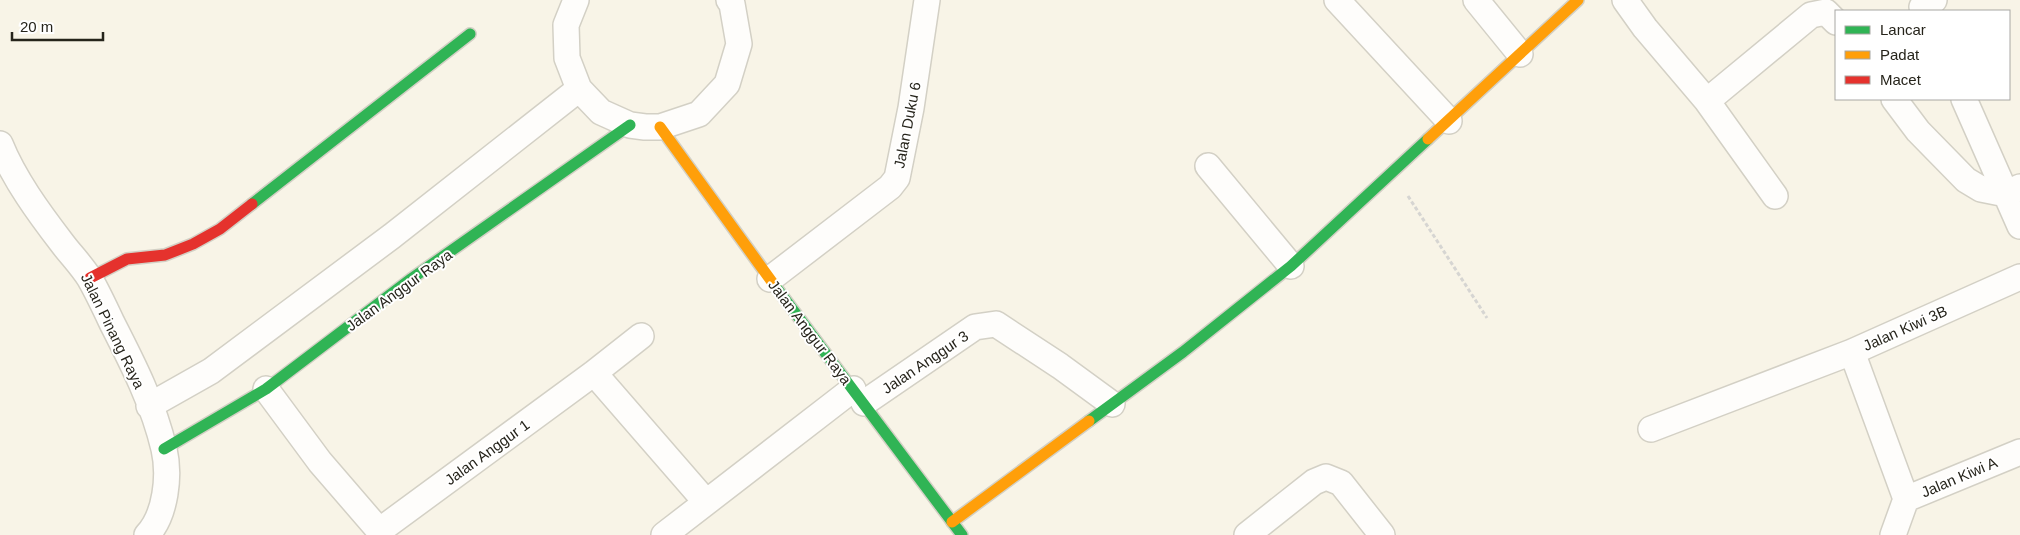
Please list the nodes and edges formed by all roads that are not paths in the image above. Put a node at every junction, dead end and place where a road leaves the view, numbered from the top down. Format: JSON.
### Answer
{"nodes":[{"id":1,"x":576,"y":0,"type":"edge"},
{"id":2,"x":729,"y":0,"type":"edge"},
{"id":3,"x":927,"y":0,"type":"edge"},
{"id":4,"x":1337,"y":0,"type":"edge"},
{"id":5,"x":1476,"y":0,"type":"edge"},
{"id":6,"x":1578,"y":0,"type":"edge"},
{"id":7,"x":1625,"y":0,"type":"edge"},
{"id":8,"x":1835,"y":21,"type":"edge"},
{"id":9,"x":470,"y":34,"type":"dead end"},
{"id":10,"x":1520,"y":54,"type":"junction"},
{"id":11,"x":579,"y":89,"type":"junction"},
{"id":12,"x":1895,"y":100,"type":"edge"},
{"id":13,"x":1965,"y":100,"type":"edge"},
{"id":14,"x":1707,"y":101,"type":"junction"},
{"id":15,"x":1448,"y":121,"type":"junction"},
{"id":16,"x":630,"y":125,"type":"junction"},
{"id":17,"x":660,"y":127,"type":"junction"},
{"id":18,"x":0,"y":144,"type":"edge"},
{"id":19,"x":1208,"y":166,"type":"dead end"},
{"id":20,"x":2013,"y":191,"type":"edge"},
{"id":21,"x":1775,"y":196,"type":"dead end"},
{"id":22,"x":2020,"y":226,"type":"edge"},
{"id":23,"x":1291,"y":266,"type":"junction"},
{"id":24,"x":2020,"y":277,"type":"edge"},
{"id":25,"x":90,"y":278,"type":"junction"},
{"id":26,"x":770,"y":279,"type":"junction"},
{"id":27,"x":641,"y":336,"type":"dead end"},
{"id":28,"x":1852,"y":352,"type":"junction"},
{"id":29,"x":594,"y":373,"type":"junction"},
{"id":30,"x":266,"y":389,"type":"junction"},
{"id":31,"x":858,"y":396,"type":"junction"},
{"id":32,"x":1112,"y":404,"type":"junction"},
{"id":33,"x":150,"y":406,"type":"junction"},
{"id":34,"x":1650,"y":429,"type":"dead end"},
{"id":35,"x":164,"y":449,"type":"junction"},
{"id":36,"x":2020,"y":452,"type":"edge"},
{"id":37,"x":1906,"y":499,"type":"junction"},
{"id":38,"x":706,"y":502,"type":"junction"},
{"id":39,"x":952,"y":522,"type":"junction"},
{"id":40,"x":381,"y":533,"type":"edge"},
{"id":41,"x":147,"y":535,"type":"edge"},
{"id":42,"x":664,"y":535,"type":"edge"},
{"id":43,"x":962,"y":535,"type":"edge"},
{"id":44,"x":1247,"y":535,"type":"edge"},
{"id":45,"x":1382,"y":535,"type":"edge"},
{"id":46,"x":1893,"y":535,"type":"edge"}],
"edges":[{"from":1,"to":11,"type":"street"},
{"from":2,"to":17,"type":"street"},
{"from":3,"to":26,"type":"street","name":"Jalan Duku 6"},
{"from":4,"to":15,"type":"street"},
{"from":5,"to":10,"type":"street"},
{"from":6,"to":10,"type":"street"},
{"from":7,"to":14,"type":"street"},
{"from":8,"to":14,"type":"street"},
{"from":9,"to":25,"type":"street"},
{"from":10,"to":15,"type":"street"},
{"from":11,"to":16,"type":"street"},
{"from":11,"to":33,"type":"street"},
{"from":12,"to":20,"type":"street"},
{"from":13,"to":20,"type":"street"},
{"from":14,"to":21,"type":"street"},
{"from":15,"to":23,"type":"street"},
{"from":16,"to":17,"type":"street"},
{"from":16,"to":30,"type":"street","name":"Jalan Anggur Raya"},
{"from":17,"to":26,"type":"street","name":"Jalan Anggur Raya"},
{"from":18,"to":25,"type":"street","name":"Jalan Pinang Raya"},
{"from":19,"to":23,"type":"street"},
{"from":20,"to":22,"type":"street"},
{"from":23,"to":32,"type":"street"},
{"from":24,"to":28,"type":"street","name":"Jalan Kiwi 3B"},
{"from":25,"to":33,"type":"street","name":"Jalan Pinang Raya"},
{"from":26,"to":31,"type":"street","name":"Jalan Anggur Raya"},
{"from":27,"to":29,"type":"street","name":"Jalan Anggur 1"},
{"from":28,"to":34,"type":"street"},
{"from":28,"to":37,"type":"street","name":"Jalan Kiwi 3B"},
{"from":29,"to":38,"type":"street"},
{"from":29,"to":40,"type":"street","name":"Jalan Anggur 1"},
{"from":30,"to":35,"type":"street","name":"Jalan Anggur Raya"},
{"from":30,"to":40,"type":"street","name":"Jalan Anggur 1"},
{"from":31,"to":32,"type":"street","name":"Jalan Anggur 3"},
{"from":31,"to":38,"type":"street"},
{"from":31,"to":39,"type":"street","name":"Jalan Anggur Raya"},
{"from":32,"to":39,"type":"street"},
{"from":33,"to":35,"type":"street","name":"Jalan Pinang Raya"},
{"from":35,"to":41,"type":"street","name":"Jalan Pinang Raya"},
{"from":36,"to":37,"type":"street","name":"Jalan Kiwi A"},
{"from":37,"to":46,"type":"street","name":"Jalan Kiwi A"},
{"from":38,"to":42,"type":"street"},
{"from":39,"to":43,"type":"street","name":"Jalan Anggur Raya"},
{"from":44,"to":45,"type":"street"}]}
